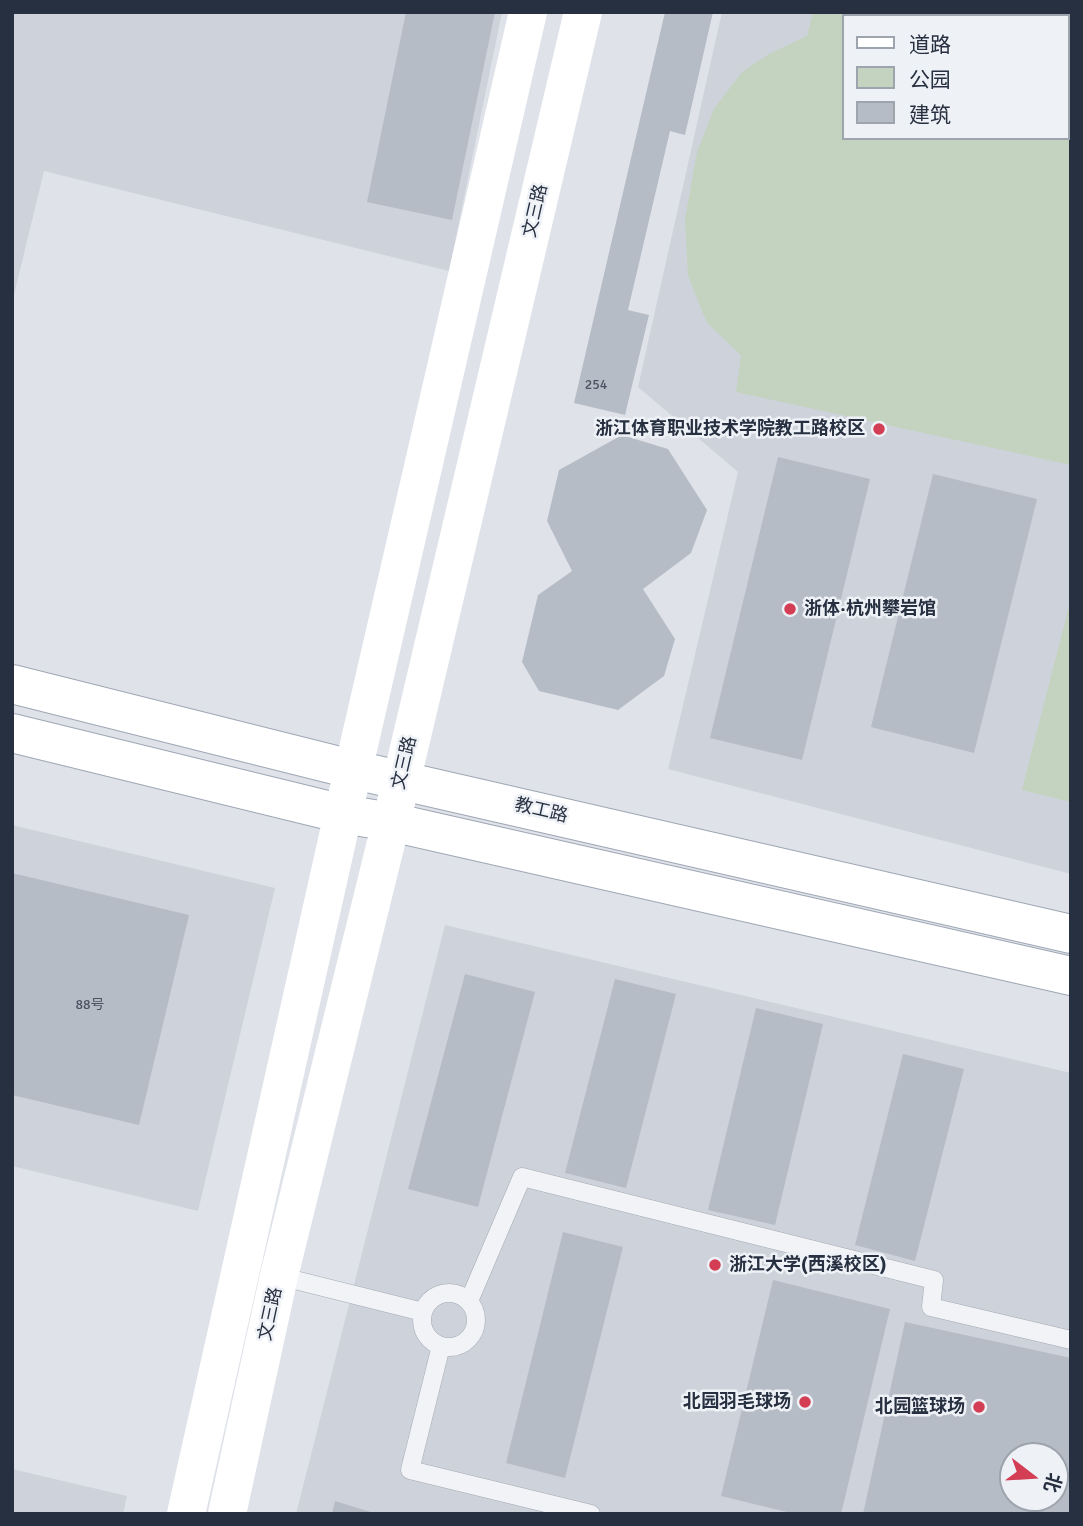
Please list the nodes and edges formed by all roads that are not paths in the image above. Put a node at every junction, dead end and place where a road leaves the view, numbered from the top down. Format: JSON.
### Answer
{"nodes":[{"id":1,"x":528,"y":12,"type":"edge"},
{"id":2,"x":583,"y":12,"type":"edge"},
{"id":3,"x":12,"y":684,"type":"edge"},
{"id":4,"x":12,"y":733,"type":"edge"},
{"id":5,"x":355,"y":770,"type":"junction"},
{"id":6,"x":402,"y":778,"type":"junction"},
{"id":7,"x":343,"y":814,"type":"junction"},
{"id":8,"x":391,"y":821,"type":"junction"},
{"id":9,"x":1071,"y":934,"type":"edge"},
{"id":10,"x":1071,"y":976,"type":"edge"},
{"id":11,"x":279,"y":1276,"type":"junction"},
{"id":12,"x":469,"y":1301,"type":"junction"},
{"id":13,"x":423,"y":1311,"type":"junction"},
{"id":14,"x":1071,"y":1340,"type":"edge"},
{"id":15,"x":441,"y":1346,"type":"junction"},
{"id":16,"x":186,"y":1514,"type":"edge"},
{"id":17,"x":227,"y":1514,"type":"edge"},
{"id":18,"x":591,"y":1514,"type":"edge"}],
"edges":[{"from":1,"to":5,"type":"main road"},
{"from":2,"to":6,"type":"main road","name":"文三路"},
{"from":3,"to":5,"type":"main road","name":"教工路"},
{"from":4,"to":7,"type":"main road"},
{"from":5,"to":6,"type":"main road","name":"教工路"},
{"from":5,"to":7,"type":"main road"},
{"from":6,"to":8,"type":"main road","name":"文三路"},
{"from":6,"to":9,"type":"main road","name":"教工路"},
{"from":7,"to":8,"type":"main road"},
{"from":7,"to":16,"type":"main road"},
{"from":8,"to":10,"type":"main road"},
{"from":8,"to":11,"type":"main road","name":"文三路"},
{"from":11,"to":13,"type":"lane"},
{"from":11,"to":17,"type":"main road","name":"文三路"},
{"from":12,"to":13,"type":"lane"},
{"from":12,"to":14,"type":"lane"},
{"from":12,"to":15,"type":"lane"},
{"from":13,"to":15,"type":"lane"},
{"from":15,"to":18,"type":"lane"}]}
